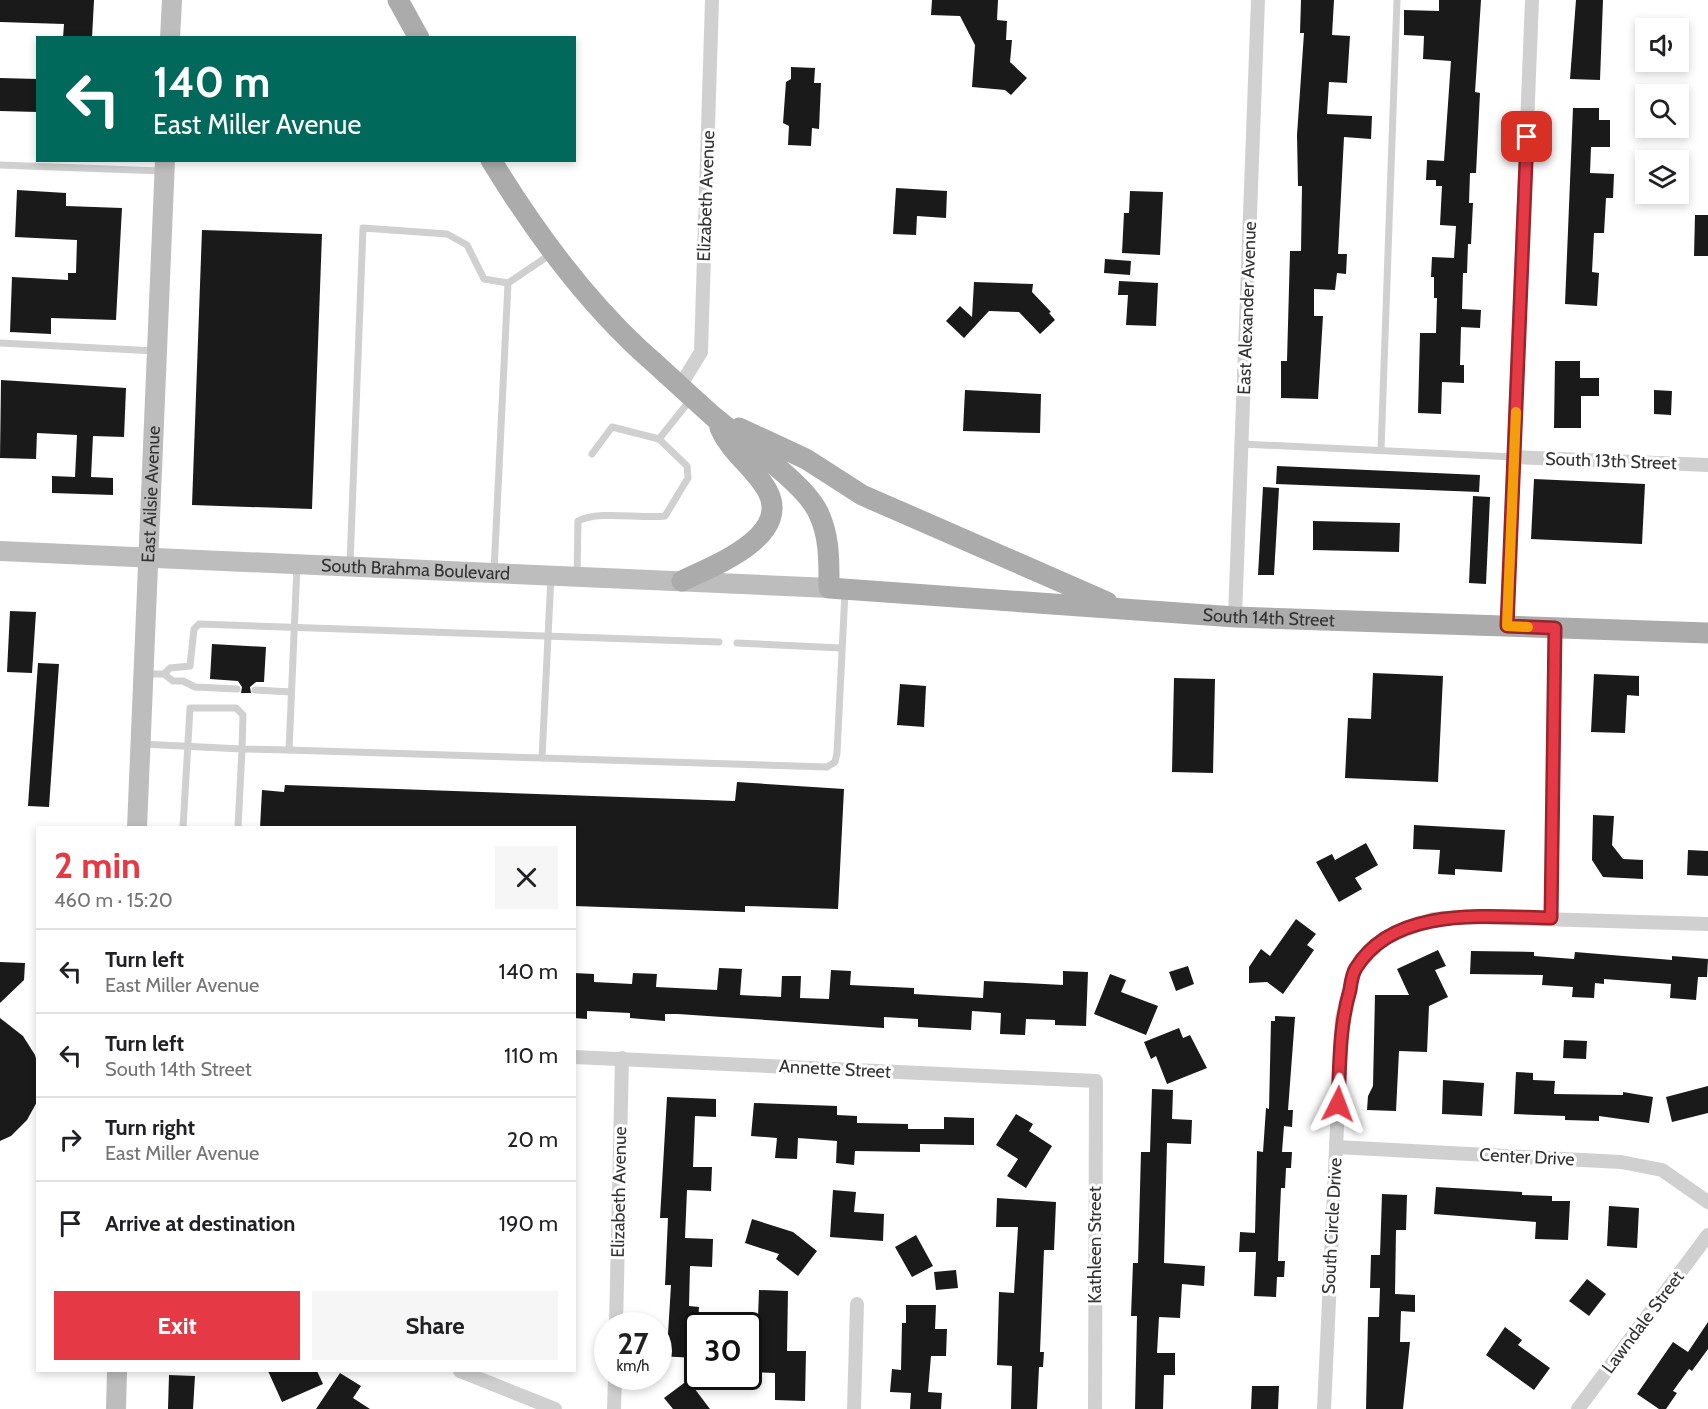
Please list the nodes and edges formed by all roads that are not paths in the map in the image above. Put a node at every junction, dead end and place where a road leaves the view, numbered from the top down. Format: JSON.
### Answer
{"nodes":[{"id":1,"x":172,"y":0,"type":"edge"},
{"id":2,"x":398,"y":0,"type":"edge"},
{"id":3,"x":712,"y":0,"type":"edge"},
{"id":4,"x":1258,"y":0,"type":"edge"},
{"id":5,"x":1397,"y":0,"type":"edge"},
{"id":6,"x":1532,"y":0,"type":"edge"},
{"id":7,"x":170,"y":36,"type":"edge"},
{"id":8,"x":418,"y":36,"type":"edge"},
{"id":9,"x":492,"y":162,"type":"edge"},
{"id":10,"x":0,"y":165,"type":"edge"},
{"id":11,"x":165,"y":166,"type":"edge"},
{"id":12,"x":553,"y":252,"type":"junction"},
{"id":13,"x":508,"y":283,"type":"junction"},
{"id":14,"x":0,"y":343,"type":"edge"},
{"id":15,"x":157,"y":351,"type":"junction"},
{"id":16,"x":686,"y":392,"type":"junction"},
{"id":17,"x":714,"y":417,"type":"junction"},
{"id":18,"x":659,"y":439,"type":"junction"},
{"id":19,"x":1242,"y":444,"type":"junction"},
{"id":20,"x":1380,"y":450,"type":"junction"},
{"id":21,"x":592,"y":454,"type":"dead end"},
{"id":22,"x":1514,"y":457,"type":"junction"},
{"id":23,"x":1708,"y":465,"type":"edge"},
{"id":24,"x":0,"y":551,"type":"edge"},
{"id":25,"x":148,"y":557,"type":"junction"},
{"id":26,"x":297,"y":564,"type":"junction"},
{"id":27,"x":350,"y":566,"type":"junction"},
{"id":28,"x":494,"y":573,"type":"junction"},
{"id":29,"x":550,"y":576,"type":"junction"},
{"id":30,"x":577,"y":576,"type":"junction"},
{"id":31,"x":682,"y":581,"type":"junction"},
{"id":32,"x":837,"y":588,"type":"junction"},
{"id":33,"x":1123,"y":609,"type":"junction"},
{"id":34,"x":1235,"y":617,"type":"junction"},
{"id":35,"x":1507,"y":626,"type":"junction"},
{"id":36,"x":294,"y":627,"type":"junction"},
{"id":37,"x":1555,"y":628,"type":"junction"},
{"id":38,"x":1708,"y":633,"type":"edge"},
{"id":39,"x":547,"y":636,"type":"junction"},
{"id":40,"x":719,"y":642,"type":"dead end"},
{"id":41,"x":737,"y":643,"type":"dead end"},
{"id":42,"x":841,"y":648,"type":"junction"},
{"id":43,"x":143,"y":674,"type":"junction"},
{"id":44,"x":165,"y":674,"type":"junction"},
{"id":45,"x":237,"y":689,"type":"dead end"},
{"id":46,"x":255,"y":690,"type":"dead end"},
{"id":47,"x":291,"y":692,"type":"junction"},
{"id":48,"x":141,"y":744,"type":"junction"},
{"id":49,"x":187,"y":747,"type":"junction"},
{"id":50,"x":242,"y":748,"type":"junction"},
{"id":51,"x":289,"y":750,"type":"junction"},
{"id":52,"x":542,"y":758,"type":"junction"},
{"id":53,"x":137,"y":826,"type":"edge"},
{"id":54,"x":183,"y":826,"type":"edge"},
{"id":55,"x":238,"y":826,"type":"edge"},
{"id":56,"x":1551,"y":918,"type":"junction"},
{"id":57,"x":1708,"y":924,"type":"edge"},
{"id":58,"x":576,"y":1057,"type":"edge"},
{"id":59,"x":622,"y":1058,"type":"junction"},
{"id":60,"x":1096,"y":1081,"type":"joint"},
{"id":61,"x":1336,"y":1147,"type":"junction"},
{"id":62,"x":1708,"y":1202,"type":"edge"},
{"id":63,"x":1708,"y":1234,"type":"edge"},
{"id":64,"x":857,"y":1304,"type":"dead end"},
{"id":65,"x":616,"y":1312,"type":"edge"},
{"id":66,"x":117,"y":1372,"type":"edge"},
{"id":67,"x":462,"y":1372,"type":"edge"},
{"id":68,"x":615,"y":1390,"type":"edge"},
{"id":69,"x":116,"y":1409,"type":"edge"},
{"id":70,"x":555,"y":1409,"type":"edge"},
{"id":71,"x":614,"y":1409,"type":"edge"},
{"id":72,"x":854,"y":1409,"type":"edge"},
{"id":73,"x":1095,"y":1409,"type":"edge"},
{"id":74,"x":1324,"y":1409,"type":"edge"},
{"id":75,"x":1578,"y":1409,"type":"edge"}],
"edges":[{"from":1,"to":7,"type":"main road"},
{"from":2,"to":8,"type":"main road"},
{"from":3,"to":16,"type":"street","name":"Elizabeth Avenue"},
{"from":4,"to":19,"type":"street","name":"East Alexander Avenue"},
{"from":5,"to":20,"type":"lane"},
{"from":6,"to":22,"type":"street"},
{"from":9,"to":12,"type":"main road"},
{"from":10,"to":11,"type":"lane"},
{"from":11,"to":15,"type":"main road","name":"East Ailsie Avenue"},
{"from":12,"to":13,"type":"lane"},
{"from":12,"to":16,"type":"main road"},
{"from":13,"to":27,"type":"lane"},
{"from":13,"to":28,"type":"lane"},
{"from":14,"to":15,"type":"lane"},
{"from":15,"to":25,"type":"main road","name":"East Ailsie Avenue"},
{"from":16,"to":17,"type":"main road"},
{"from":16,"to":18,"type":"lane"},
{"from":17,"to":31,"type":"main road"},
{"from":17,"to":32,"type":"main road"},
{"from":17,"to":33,"type":"main road"},
{"from":18,"to":21,"type":"lane"},
{"from":18,"to":30,"type":"lane"},
{"from":19,"to":20,"type":"lane"},
{"from":19,"to":34,"type":"street","name":"East Alexander Avenue"},
{"from":20,"to":22,"type":"lane"},
{"from":22,"to":23,"type":"street","name":"South 13th Street"},
{"from":22,"to":35,"type":"street"},
{"from":24,"to":25,"type":"main road","name":"South Brahma Boulevard"},
{"from":25,"to":26,"type":"main road","name":"South Brahma Boulevard"},
{"from":25,"to":43,"type":"main road","name":"East Ailsie Avenue"},
{"from":26,"to":27,"type":"main road","name":"South Brahma Boulevard"},
{"from":26,"to":36,"type":"lane"},
{"from":27,"to":28,"type":"main road","name":"South Brahma Boulevard"},
{"from":28,"to":29,"type":"main road","name":"South Brahma Boulevard"},
{"from":29,"to":30,"type":"main road","name":"South Brahma Boulevard"},
{"from":29,"to":39,"type":"lane"},
{"from":30,"to":31,"type":"main road","name":"South Brahma Boulevard"},
{"from":31,"to":32,"type":"main road","name":"South Brahma Boulevard"},
{"from":32,"to":33,"type":"main road","name":"South 14th Street"},
{"from":32,"to":42,"type":"lane"},
{"from":33,"to":34,"type":"main road","name":"South 14th Street"},
{"from":34,"to":35,"type":"main road","name":"South 14th Street"},
{"from":35,"to":37,"type":"main road","name":"South 14th Street"},
{"from":36,"to":39,"type":"lane"},
{"from":36,"to":44,"type":"lane"},
{"from":36,"to":47,"type":"lane"},
{"from":37,"to":38,"type":"main road","name":"South 14th Street"},
{"from":37,"to":56,"type":"street"},
{"from":39,"to":40,"type":"lane"},
{"from":39,"to":52,"type":"lane"},
{"from":41,"to":42,"type":"lane"},
{"from":42,"to":52,"type":"lane"},
{"from":43,"to":44,"type":"lane"},
{"from":43,"to":48,"type":"main road","name":"East Ailsie Avenue"},
{"from":44,"to":45,"type":"lane"},
{"from":46,"to":47,"type":"lane"},
{"from":47,"to":51,"type":"lane"},
{"from":48,"to":49,"type":"lane"},
{"from":48,"to":53,"type":"main road","name":"East Ailsie Avenue"},
{"from":49,"to":50,"type":"lane"},
{"from":49,"to":50,"type":"lane"},
{"from":49,"to":54,"type":"lane"},
{"from":50,"to":51,"type":"lane"},
{"from":50,"to":55,"type":"lane"},
{"from":51,"to":52,"type":"lane"},
{"from":56,"to":57,"type":"street","name":"South Circle Drive"},
{"from":56,"to":61,"type":"street","name":"South Circle Drive"},
{"from":58,"to":59,"type":"street","name":"Annette Street"},
{"from":59,"to":60,"type":"street","name":"Annette Street"},
{"from":59,"to":65,"type":"street","name":"Elizabeth Avenue"},
{"from":60,"to":73,"type":"street","name":"Kathleen Street"},
{"from":61,"to":62,"type":"street","name":"Center Drive"},
{"from":61,"to":74,"type":"street","name":"South Circle Drive"},
{"from":63,"to":75,"type":"street","name":"Lawndale Street"},
{"from":64,"to":72,"type":"street"},
{"from":66,"to":69,"type":"main road"},
{"from":67,"to":70,"type":"street"},
{"from":68,"to":71,"type":"street"}]}
